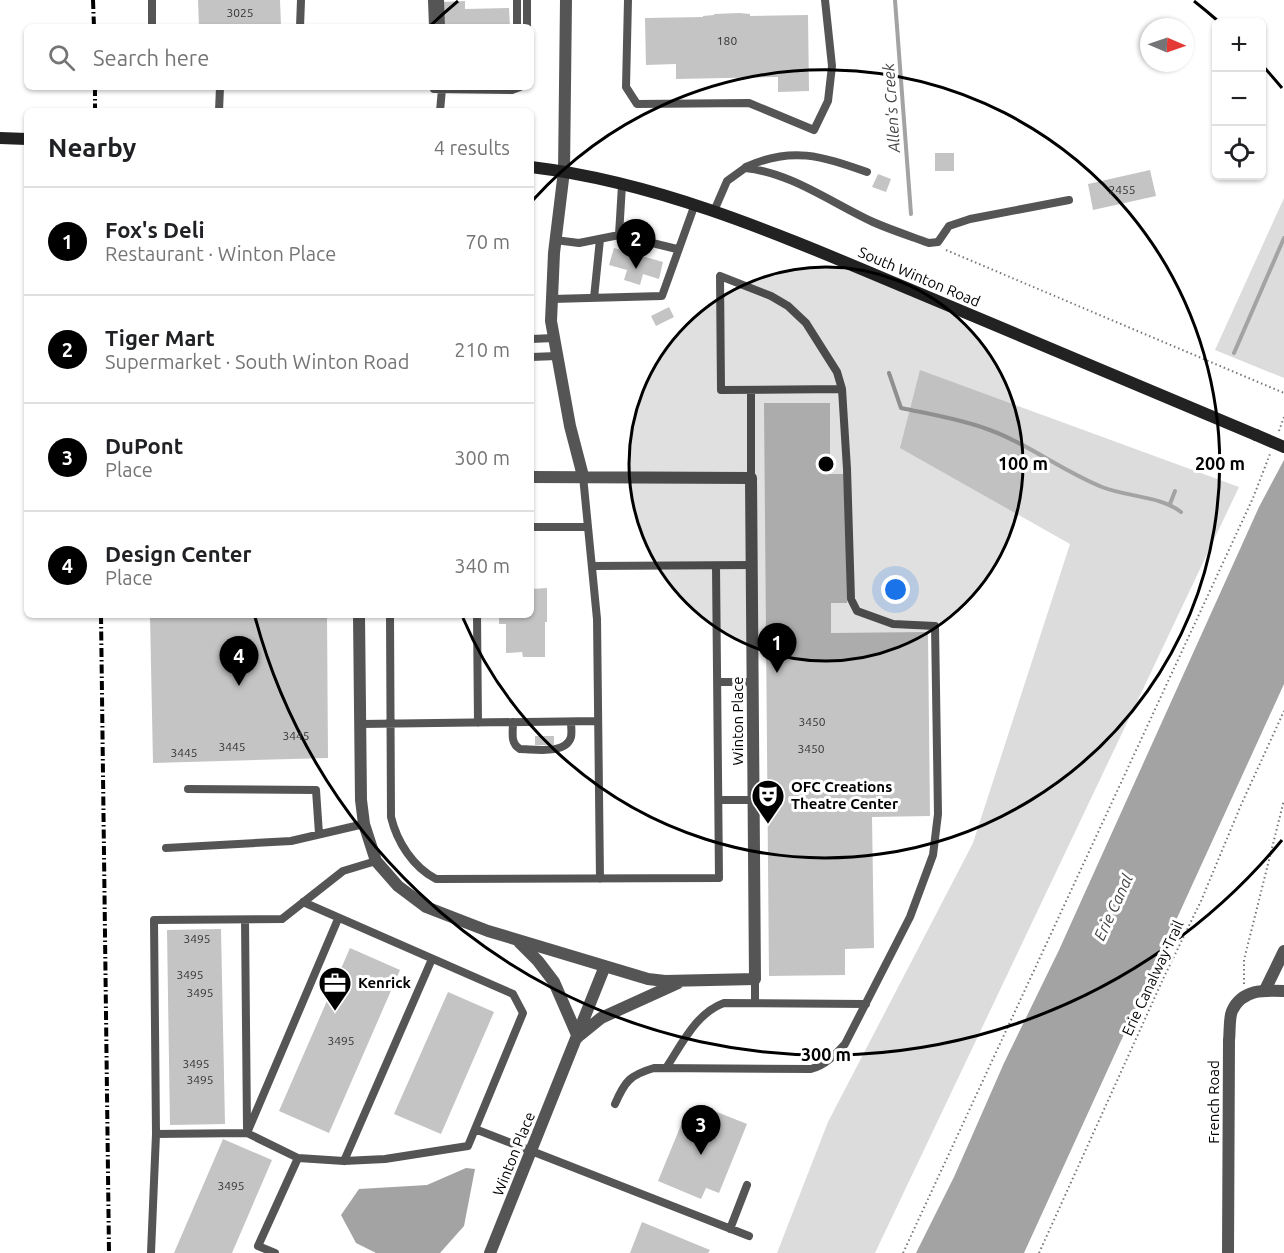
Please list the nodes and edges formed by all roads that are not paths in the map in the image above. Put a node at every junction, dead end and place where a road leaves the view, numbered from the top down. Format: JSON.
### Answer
{"nodes":[{"id":1,"x":152,"y":0,"type":"edge"},
{"id":2,"x":301,"y":0,"type":"edge"},
{"id":3,"x":432,"y":0,"type":"edge"},
{"id":4,"x":440,"y":0,"type":"edge"},
{"id":5,"x":516,"y":0,"type":"edge"},
{"id":6,"x":527,"y":0,"type":"edge"},
{"id":7,"x":566,"y":0,"type":"edge"},
{"id":8,"x":628,"y":0,"type":"edge"},
{"id":9,"x":825,"y":0,"type":"edge"},
{"id":10,"x":152,"y":24,"type":"edge"},
{"id":11,"x":300,"y":24,"type":"edge"},
{"id":12,"x":433,"y":24,"type":"edge"},
{"id":13,"x":441,"y":24,"type":"edge"},
{"id":14,"x":517,"y":24,"type":"edge"},
{"id":15,"x":527,"y":24,"type":"edge"},
{"id":16,"x":220,"y":90,"type":"edge"},
{"id":17,"x":438,"y":90,"type":"edge"},
{"id":18,"x":219,"y":108,"type":"edge"},
{"id":19,"x":440,"y":108,"type":"edge"},
{"id":20,"x":0,"y":138,"type":"edge"},
{"id":21,"x":24,"y":139,"type":"edge"},
{"id":22,"x":534,"y":167,"type":"edge"},
{"id":23,"x":745,"y":168,"type":"junction"},
{"id":24,"x":564,"y":171,"type":"junction"},
{"id":25,"x":867,"y":172,"type":"dead end"},
{"id":26,"x":622,"y":185,"type":"junction"},
{"id":27,"x":1069,"y":200,"type":"dead end"},
{"id":28,"x":694,"y":204,"type":"junction"},
{"id":29,"x":714,"y":211,"type":"junction"},
{"id":30,"x":619,"y":235,"type":"junction"},
{"id":31,"x":600,"y":239,"type":"junction"},
{"id":32,"x":555,"y":240,"type":"junction"},
{"id":33,"x":677,"y":249,"type":"junction"},
{"id":34,"x":594,"y":298,"type":"junction"},
{"id":35,"x":552,"y":299,"type":"junction"},
{"id":36,"x":554,"y":338,"type":"junction"},
{"id":37,"x":534,"y":339,"type":"edge"},
{"id":38,"x":557,"y":356,"type":"junction"},
{"id":39,"x":534,"y":357,"type":"edge"},
{"id":40,"x":842,"y":388,"type":"junction"},
{"id":41,"x":751,"y":391,"type":"junction"},
{"id":42,"x":1278,"y":444,"type":"edge"},
{"id":43,"x":583,"y":476,"type":"junction"},
{"id":44,"x":534,"y":477,"type":"edge"},
{"id":45,"x":751,"y":478,"type":"junction"},
{"id":46,"x":534,"y":527,"type":"edge"},
{"id":47,"x":588,"y":527,"type":"junction"},
{"id":48,"x":592,"y":566,"type":"junction"},
{"id":49,"x":716,"y":566,"type":"junction"},
{"id":50,"x":752,"y":566,"type":"junction"},
{"id":51,"x":359,"y":618,"type":"edge"},
{"id":52,"x":390,"y":618,"type":"edge"},
{"id":53,"x":477,"y":618,"type":"edge"},
{"id":54,"x":717,"y":682,"type":"junction"},
{"id":55,"x":753,"y":682,"type":"junction"},
{"id":56,"x":598,"y":721,"type":"junction"},
{"id":57,"x":513,"y":722,"type":"junction"},
{"id":58,"x":571,"y":722,"type":"junction"},
{"id":59,"x":478,"y":723,"type":"junction"},
{"id":60,"x":361,"y":724,"type":"junction"},
{"id":61,"x":390,"y":724,"type":"junction"},
{"id":62,"x":188,"y":789,"type":"dead end"},
{"id":63,"x":719,"y":800,"type":"junction"},
{"id":64,"x":754,"y":800,"type":"junction"},
{"id":65,"x":364,"y":824,"type":"junction"},
{"id":66,"x":319,"y":834,"type":"junction"},
{"id":67,"x":166,"y":848,"type":"dead end"},
{"id":68,"x":376,"y":861,"type":"junction"},
{"id":69,"x":600,"y":879,"type":"junction"},
{"id":70,"x":303,"y":903,"type":"junction"},
{"id":71,"x":338,"y":919,"type":"junction"},
{"id":72,"x":245,"y":920,"type":"junction"},
{"id":73,"x":518,"y":940,"type":"junction"},
{"id":74,"x":1284,"y":951,"type":"edge"},
{"id":75,"x":432,"y":959,"type":"junction"},
{"id":76,"x":605,"y":966,"type":"junction"},
{"id":77,"x":687,"y":979,"type":"junction"},
{"id":78,"x":755,"y":979,"type":"junction"},
{"id":79,"x":1265,"y":990,"type":"junction"},
{"id":80,"x":1284,"y":991,"type":"edge"},
{"id":81,"x":755,"y":1004,"type":"junction"},
{"id":82,"x":866,"y":1004,"type":"junction"},
{"id":83,"x":578,"y":1037,"type":"junction"},
{"id":84,"x":666,"y":1068,"type":"junction"},
{"id":85,"x":615,"y":1104,"type":"dead end"},
{"id":86,"x":475,"y":1129,"type":"junction"},
{"id":87,"x":247,"y":1133,"type":"junction"},
{"id":88,"x":156,"y":1134,"type":"junction"},
{"id":89,"x":533,"y":1151,"type":"junction"},
{"id":90,"x":298,"y":1158,"type":"junction"},
{"id":91,"x":344,"y":1161,"type":"junction"},
{"id":92,"x":747,"y":1185,"type":"dead end"},
{"id":93,"x":730,"y":1229,"type":"junction"},
{"id":94,"x":749,"y":1236,"type":"dead end"},
{"id":95,"x":151,"y":1253,"type":"edge"},
{"id":96,"x":275,"y":1253,"type":"edge"},
{"id":97,"x":490,"y":1253,"type":"edge"},
{"id":98,"x":1228,"y":1253,"type":"edge"}],
"edges":[{"from":1,"to":10,"type":"lane"},
{"from":2,"to":11,"type":"lane"},
{"from":3,"to":12,"type":"lane"},
{"from":4,"to":13,"type":"lane"},
{"from":5,"to":14,"type":"lane"},
{"from":6,"to":15,"type":"lane"},
{"from":7,"to":24,"type":"street"},
{"from":8,"to":9,"type":"lane"},
{"from":16,"to":18,"type":"lane"},
{"from":17,"to":19,"type":"lane"},
{"from":20,"to":21,"type":"main road"},
{"from":22,"to":24,"type":"main road","name":"South Winton Road"},
{"from":23,"to":25,"type":"lane"},
{"from":23,"to":27,"type":"lane"},
{"from":23,"to":29,"type":"lane"},
{"from":24,"to":26,"type":"main road","name":"South Winton Road"},
{"from":24,"to":32,"type":"street"},
{"from":26,"to":28,"type":"main road","name":"South Winton Road"},
{"from":26,"to":30,"type":"lane"},
{"from":28,"to":29,"type":"main road","name":"South Winton Road"},
{"from":28,"to":33,"type":"lane"},
{"from":29,"to":42,"type":"main road","name":"South Winton Road","bridge":true},
{"from":30,"to":31,"type":"lane"},
{"from":30,"to":33,"type":"lane"},
{"from":31,"to":32,"type":"lane"},
{"from":31,"to":34,"type":"lane"},
{"from":32,"to":35,"type":"street"},
{"from":33,"to":34,"type":"lane"},
{"from":34,"to":35,"type":"lane"},
{"from":35,"to":36,"type":"street"},
{"from":36,"to":37,"type":"lane"},
{"from":36,"to":38,"type":"street"},
{"from":38,"to":39,"type":"lane"},
{"from":38,"to":43,"type":"street"},
{"from":40,"to":41,"type":"lane"},
{"from":40,"to":41,"type":"lane"},
{"from":40,"to":82,"type":"lane"},
{"from":41,"to":45,"type":"lane"},
{"from":43,"to":44,"type":"street"},
{"from":43,"to":45,"type":"street"},
{"from":43,"to":47,"type":"lane"},
{"from":45,"to":50,"type":"street","name":"Winton Place"},
{"from":46,"to":47,"type":"lane"},
{"from":47,"to":48,"type":"lane"},
{"from":48,"to":49,"type":"lane"},
{"from":48,"to":56,"type":"lane"},
{"from":49,"to":50,"type":"lane"},
{"from":49,"to":54,"type":"lane"},
{"from":50,"to":55,"type":"street","name":"Winton Place"},
{"from":51,"to":60,"type":"street"},
{"from":52,"to":61,"type":"lane"},
{"from":53,"to":59,"type":"lane"},
{"from":54,"to":55,"type":"lane"},
{"from":54,"to":63,"type":"lane"},
{"from":55,"to":64,"type":"street","name":"Winton Place"},
{"from":56,"to":58,"type":"lane"},
{"from":56,"to":69,"type":"lane"},
{"from":57,"to":58,"type":"lane"},
{"from":57,"to":58,"type":"lane"},
{"from":57,"to":59,"type":"lane"},
{"from":59,"to":61,"type":"lane"},
{"from":60,"to":61,"type":"lane"},
{"from":60,"to":65,"type":"street"},
{"from":61,"to":69,"type":"lane"},
{"from":62,"to":66,"type":"lane"},
{"from":63,"to":64,"type":"lane"},
{"from":63,"to":69,"type":"lane"},
{"from":64,"to":78,"type":"street","name":"Winton Place"},
{"from":65,"to":66,"type":"lane"},
{"from":65,"to":68,"type":"street"},
{"from":66,"to":67,"type":"lane"},
{"from":68,"to":70,"type":"lane"},
{"from":68,"to":73,"type":"street"},
{"from":70,"to":71,"type":"lane"},
{"from":70,"to":72,"type":"lane"},
{"from":71,"to":75,"type":"lane"},
{"from":71,"to":87,"type":"lane"},
{"from":72,"to":87,"type":"lane"},
{"from":72,"to":88,"type":"lane"},
{"from":73,"to":76,"type":"street"},
{"from":73,"to":83,"type":"street"},
{"from":74,"to":79,"type":"street"},
{"from":75,"to":86,"type":"lane"},
{"from":75,"to":91,"type":"lane"},
{"from":76,"to":77,"type":"street"},
{"from":76,"to":83,"type":"street","name":"Winton Place"},
{"from":77,"to":78,"type":"street"},
{"from":77,"to":83,"type":"street"},
{"from":78,"to":81,"type":"lane"},
{"from":79,"to":80,"type":"street"},
{"from":79,"to":98,"type":"street","name":"French Road"},
{"from":81,"to":82,"type":"lane"},
{"from":81,"to":84,"type":"lane"},
{"from":82,"to":84,"type":"lane"},
{"from":83,"to":89,"type":"street","name":"Winton Place"},
{"from":84,"to":85,"type":"lane"},
{"from":86,"to":89,"type":"lane"},
{"from":86,"to":91,"type":"lane"},
{"from":87,"to":88,"type":"lane"},
{"from":87,"to":90,"type":"lane"},
{"from":88,"to":95,"type":"lane"},
{"from":89,"to":93,"type":"lane"},
{"from":89,"to":97,"type":"street","name":"Winton Place"},
{"from":90,"to":91,"type":"lane"},
{"from":90,"to":96,"type":"lane"},
{"from":92,"to":93,"type":"lane"},
{"from":93,"to":94,"type":"lane"}]}
